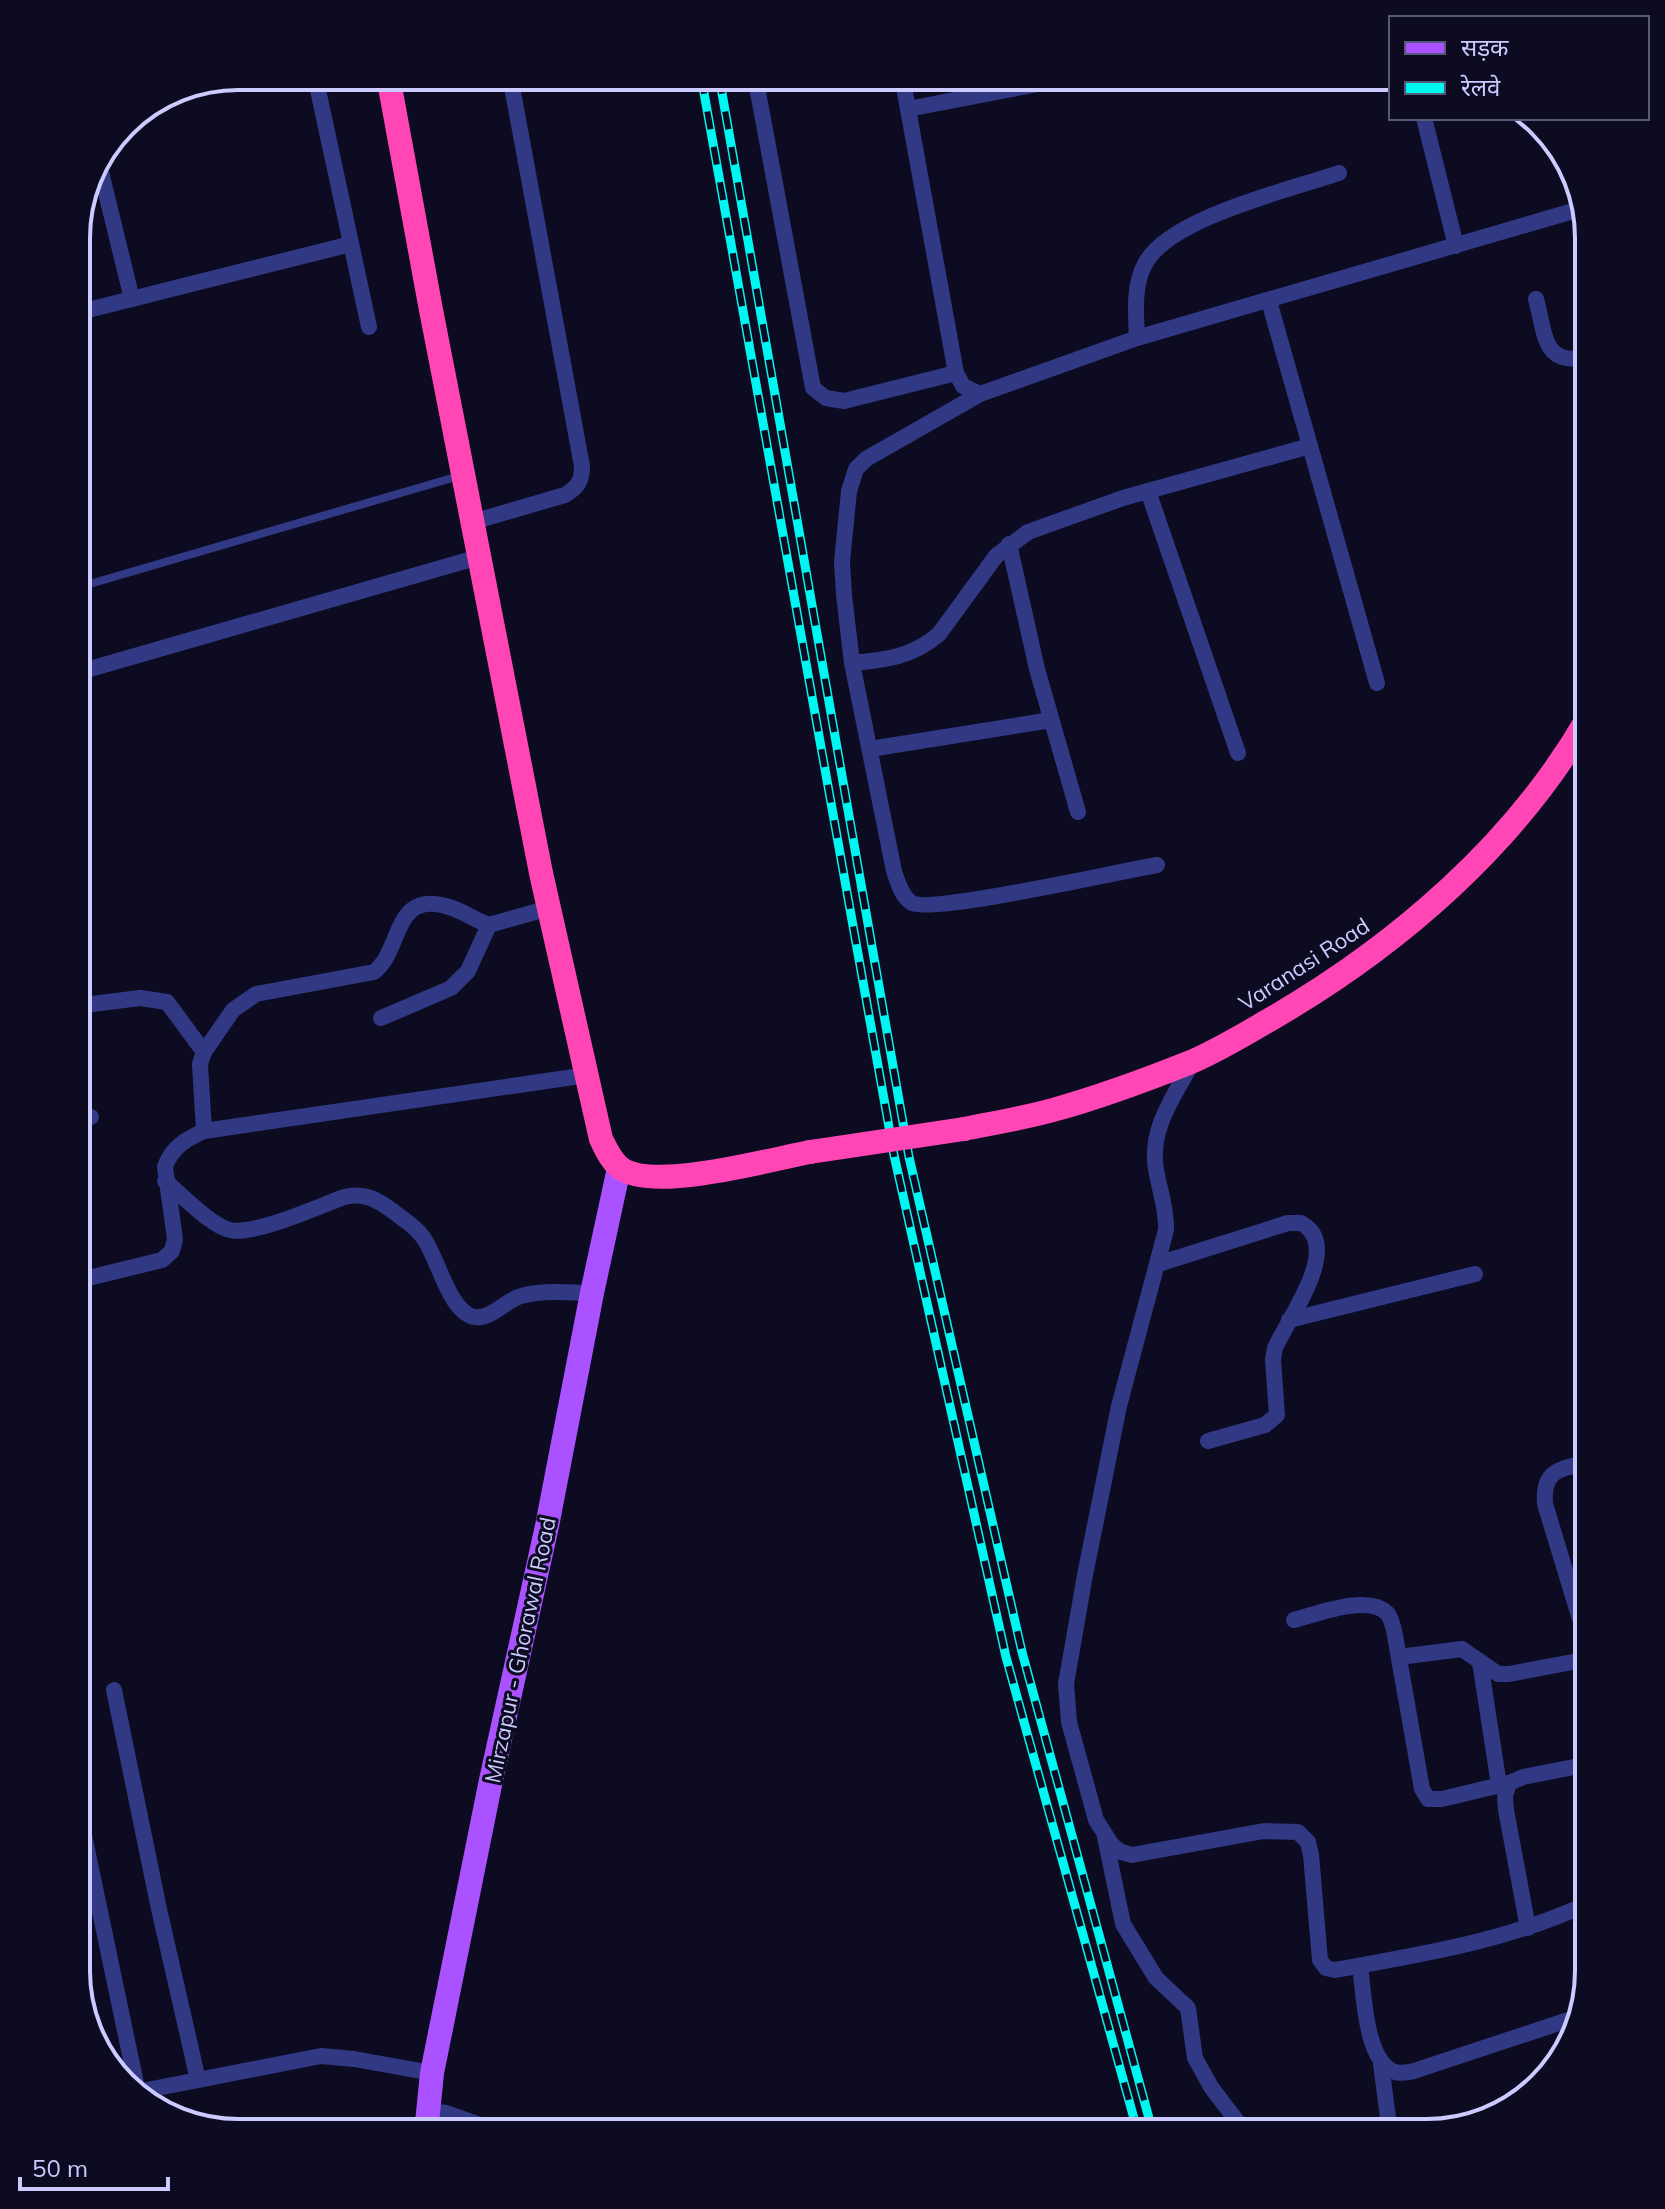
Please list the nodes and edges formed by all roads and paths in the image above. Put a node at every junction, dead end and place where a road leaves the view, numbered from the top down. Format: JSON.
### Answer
{"nodes":[{"id":1,"x":318,"y":90,"type":"edge"},
{"id":2,"x":391,"y":90,"type":"edge"},
{"id":3,"x":513,"y":90,"type":"edge"},
{"id":4,"x":758,"y":90,"type":"edge"},
{"id":5,"x":905,"y":90,"type":"edge"},
{"id":6,"x":1006,"y":90,"type":"edge"},
{"id":7,"x":908,"y":109,"type":"junction"},
{"id":8,"x":1424,"y":120,"type":"edge"},
{"id":9,"x":1339,"y":173,"type":"dead end"},
{"id":10,"x":103,"y":179,"type":"edge"},
{"id":11,"x":1572,"y":211,"type":"edge"},
{"id":12,"x":351,"y":244,"type":"junction"},
{"id":13,"x":1456,"y":246,"type":"junction"},
{"id":14,"x":132,"y":299,"type":"junction"},
{"id":15,"x":1536,"y":299,"type":"dead end"},
{"id":16,"x":1269,"y":301,"type":"junction"},
{"id":17,"x":90,"y":310,"type":"edge"},
{"id":18,"x":369,"y":327,"type":"dead end"},
{"id":19,"x":1137,"y":338,"type":"junction"},
{"id":20,"x":1575,"y":359,"type":"edge"},
{"id":21,"x":956,"y":373,"type":"junction"},
{"id":22,"x":980,"y":394,"type":"junction"},
{"id":23,"x":1310,"y":446,"type":"junction"},
{"id":24,"x":463,"y":475,"type":"junction"},
{"id":25,"x":1148,"y":491,"type":"junction"},
{"id":26,"x":472,"y":522,"type":"junction"},
{"id":27,"x":1009,"y":544,"type":"junction"},
{"id":28,"x":479,"y":557,"type":"junction"},
{"id":29,"x":90,"y":584,"type":"edge"},
{"id":30,"x":852,"y":663,"type":"junction"},
{"id":31,"x":90,"y":669,"type":"edge"},
{"id":32,"x":1377,"y":683,"type":"dead end"},
{"id":33,"x":1051,"y":720,"type":"junction"},
{"id":34,"x":1575,"y":741,"type":"edge"},
{"id":35,"x":870,"y":749,"type":"junction"},
{"id":36,"x":1238,"y":753,"type":"dead end"},
{"id":37,"x":1078,"y":812,"type":"dead end"},
{"id":38,"x":1157,"y":865,"type":"dead end"},
{"id":39,"x":549,"y":908,"type":"junction"},
{"id":40,"x":489,"y":925,"type":"junction"},
{"id":41,"x":90,"y":1004,"type":"edge"},
{"id":42,"x":381,"y":1018,"type":"dead end"},
{"id":43,"x":204,"y":1052,"type":"junction"},
{"id":44,"x":1193,"y":1061,"type":"junction"},
{"id":45,"x":587,"y":1075,"type":"junction"},
{"id":46,"x":204,"y":1131,"type":"junction"},
{"id":47,"x":619,"y":1168,"type":"junction"},
{"id":48,"x":165,"y":1181,"type":"junction"},
{"id":49,"x":1158,"y":1264,"type":"junction"},
{"id":50,"x":1475,"y":1274,"type":"dead end"},
{"id":51,"x":90,"y":1278,"type":"edge"},
{"id":52,"x":592,"y":1293,"type":"junction"},
{"id":53,"x":1289,"y":1320,"type":"junction"},
{"id":54,"x":1208,"y":1441,"type":"dead end"},
{"id":55,"x":1575,"y":1465,"type":"edge"},
{"id":56,"x":1575,"y":1603,"type":"edge"},
{"id":57,"x":1294,"y":1620,"type":"dead end"},
{"id":58,"x":1399,"y":1657,"type":"junction"},
{"id":59,"x":1480,"y":1662,"type":"junction"},
{"id":60,"x":1575,"y":1662,"type":"edge"},
{"id":61,"x":114,"y":1690,"type":"dead end"},
{"id":62,"x":1575,"y":1767,"type":"edge"},
{"id":63,"x":1504,"y":1784,"type":"junction"},
{"id":64,"x":1105,"y":1837,"type":"junction"},
{"id":65,"x":90,"y":1864,"type":"edge"},
{"id":66,"x":1575,"y":1909,"type":"edge"},
{"id":67,"x":1528,"y":1928,"type":"junction"},
{"id":68,"x":1360,"y":1966,"type":"junction"},
{"id":69,"x":1566,"y":2021,"type":"edge"},
{"id":70,"x":1381,"y":2064,"type":"junction"},
{"id":71,"x":432,"y":2073,"type":"junction"},
{"id":72,"x":135,"y":2078,"type":"edge"},
{"id":73,"x":198,"y":2080,"type":"junction"},
{"id":74,"x":150,"y":2090,"type":"edge"},
{"id":75,"x":427,"y":2119,"type":"edge"},
{"id":76,"x":433,"y":2119,"type":"edge"},
{"id":77,"x":463,"y":2119,"type":"edge"},
{"id":78,"x":1235,"y":2119,"type":"edge"},
{"id":79,"x":1388,"y":2119,"type":"edge"}],
"edges":[{"from":1,"to":12,"type":"street"},
{"from":2,"to":24,"type":"highway"},
{"from":3,"to":26,"type":"street"},
{"from":4,"to":21,"type":"street"},
{"from":5,"to":7,"type":"street"},
{"from":6,"to":7,"type":"street"},
{"from":7,"to":21,"type":"street"},
{"from":8,"to":13,"type":"street"},
{"from":9,"to":19,"type":"street"},
{"from":10,"to":14,"type":"street"},
{"from":11,"to":13,"type":"street"},
{"from":12,"to":14,"type":"street"},
{"from":12,"to":18,"type":"street"},
{"from":13,"to":16,"type":"street"},
{"from":14,"to":17,"type":"street"},
{"from":15,"to":20,"type":"street"},
{"from":16,"to":19,"type":"street"},
{"from":16,"to":23,"type":"street"},
{"from":19,"to":22,"type":"street"},
{"from":21,"to":22,"type":"street"},
{"from":22,"to":30,"type":"street"},
{"from":23,"to":25,"type":"street"},
{"from":23,"to":32,"type":"street"},
{"from":24,"to":26,"type":"highway"},
{"from":24,"to":29,"type":"lane"},
{"from":25,"to":27,"type":"street"},
{"from":25,"to":36,"type":"street"},
{"from":26,"to":28,"type":"highway"},
{"from":27,"to":30,"type":"street"},
{"from":27,"to":33,"type":"street"},
{"from":28,"to":31,"type":"street"},
{"from":28,"to":39,"type":"highway"},
{"from":30,"to":35,"type":"street"},
{"from":33,"to":35,"type":"street"},
{"from":33,"to":37,"type":"street"},
{"from":34,"to":44,"type":"highway","name":"Varanasi Road"},
{"from":35,"to":38,"type":"street"},
{"from":39,"to":40,"type":"street"},
{"from":39,"to":45,"type":"highway"},
{"from":40,"to":42,"type":"street"},
{"from":40,"to":43,"type":"street"},
{"from":41,"to":43,"type":"street"},
{"from":43,"to":46,"type":"street"},
{"from":44,"to":47,"type":"highway","name":"Varanasi Road","bridge":true},
{"from":44,"to":49,"type":"street"},
{"from":45,"to":46,"type":"street"},
{"from":45,"to":47,"type":"highway"},
{"from":46,"to":48,"type":"street"},
{"from":47,"to":52,"type":"main road","name":"Mirzapur - Ghorawal Road"},
{"from":48,"to":51,"type":"street"},
{"from":48,"to":52,"type":"street"},
{"from":49,"to":53,"type":"street"},
{"from":49,"to":64,"type":"street"},
{"from":50,"to":53,"type":"street"},
{"from":52,"to":71,"type":"main road","name":"Mirzapur - Ghorawal Road"},
{"from":53,"to":54,"type":"street"},
{"from":55,"to":56,"type":"street"},
{"from":57,"to":58,"type":"street"},
{"from":58,"to":59,"type":"street"},
{"from":58,"to":63,"type":"street"},
{"from":59,"to":60,"type":"street"},
{"from":59,"to":63,"type":"street"},
{"from":61,"to":73,"type":"street"},
{"from":62,"to":63,"type":"street"},
{"from":63,"to":67,"type":"street"},
{"from":64,"to":68,"type":"street"},
{"from":64,"to":78,"type":"street"},
{"from":65,"to":72,"type":"street"},
{"from":66,"to":67,"type":"street"},
{"from":67,"to":68,"type":"street"},
{"from":68,"to":70,"type":"street"},
{"from":69,"to":70,"type":"street"},
{"from":70,"to":79,"type":"street"},
{"from":71,"to":73,"type":"street"},
{"from":71,"to":75,"type":"main road","name":"Mirzapur - Ghorawal Road"},
{"from":73,"to":74,"type":"street"},
{"from":76,"to":77,"type":"street"}]}
